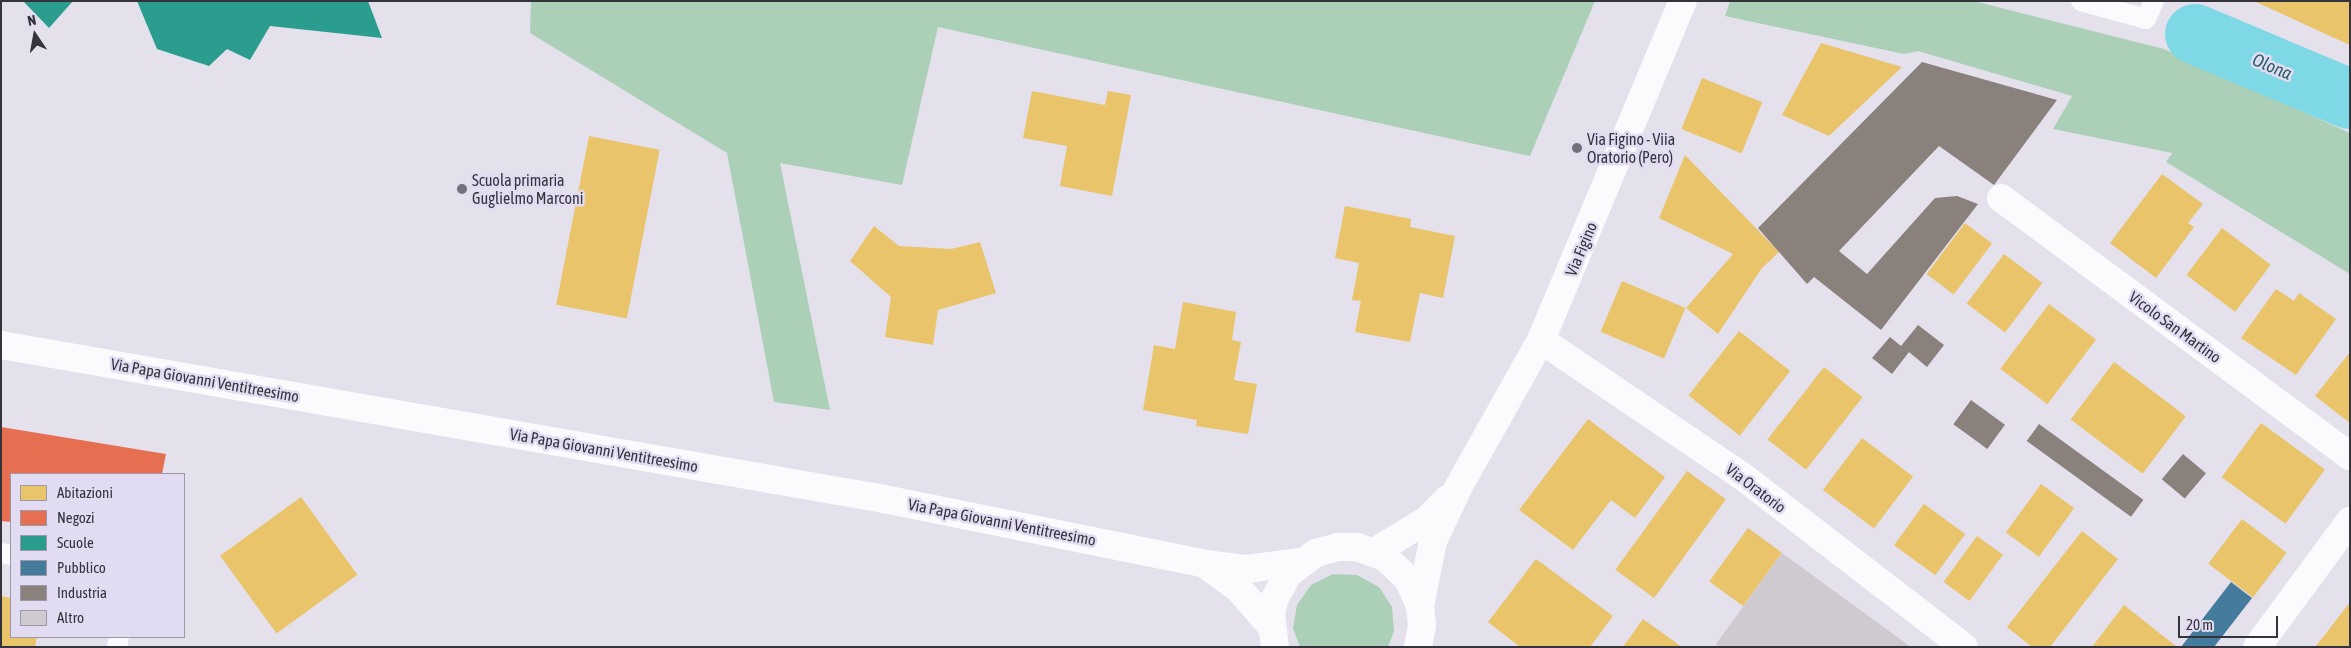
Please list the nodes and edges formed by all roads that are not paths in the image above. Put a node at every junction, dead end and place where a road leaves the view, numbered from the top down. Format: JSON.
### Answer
{"nodes":[{"id":1,"x":1683,"y":1,"type":"edge"},
{"id":2,"x":2081,"y":1,"type":"edge"},
{"id":3,"x":2154,"y":1,"type":"edge"},
{"id":4,"x":2001,"y":198,"type":"dead end"},
{"id":5,"x":1541,"y":340,"type":"junction"},
{"id":6,"x":1,"y":345,"type":"edge"},
{"id":7,"x":2350,"y":456,"type":"edge"},
{"id":8,"x":1459,"y":486,"type":"junction"},
{"id":9,"x":2350,"y":521,"type":"edge"},
{"id":10,"x":1374,"y":552,"type":"junction"},
{"id":11,"x":1301,"y":562,"type":"junction"},
{"id":12,"x":1205,"y":564,"type":"junction"},
{"id":13,"x":1420,"y":606,"type":"junction"},
{"id":14,"x":1273,"y":636,"type":"edge"},
{"id":15,"x":1422,"y":643,"type":"edge"},
{"id":16,"x":1964,"y":647,"type":"edge"},
{"id":17,"x":2257,"y":647,"type":"edge"}],
"edges":[{"from":1,"to":5,"type":"street","name":"Via Figino"},
{"from":2,"to":3,"type":"lane"},
{"from":4,"to":7,"type":"street","name":"Vicolo San Martino"},
{"from":5,"to":8,"type":"street","name":"Via Figino"},
{"from":5,"to":16,"type":"street","name":"Via Oratorio"},
{"from":6,"to":12,"type":"street","name":"Via Papa Giovanni Ventitreesimo"},
{"from":8,"to":10,"type":"street","name":"Via Figino"},
{"from":8,"to":13,"type":"street","name":"Via Figino"},
{"from":9,"to":17,"type":"street"},
{"from":10,"to":11,"type":"street"},
{"from":10,"to":13,"type":"street"},
{"from":11,"to":12,"type":"street","name":"Via Papa Giovanni Ventitreesimo"},
{"from":11,"to":14,"type":"street"},
{"from":12,"to":14,"type":"street","name":"Via Papa Giovanni Ventitreesimo"},
{"from":13,"to":15,"type":"street"}]}
